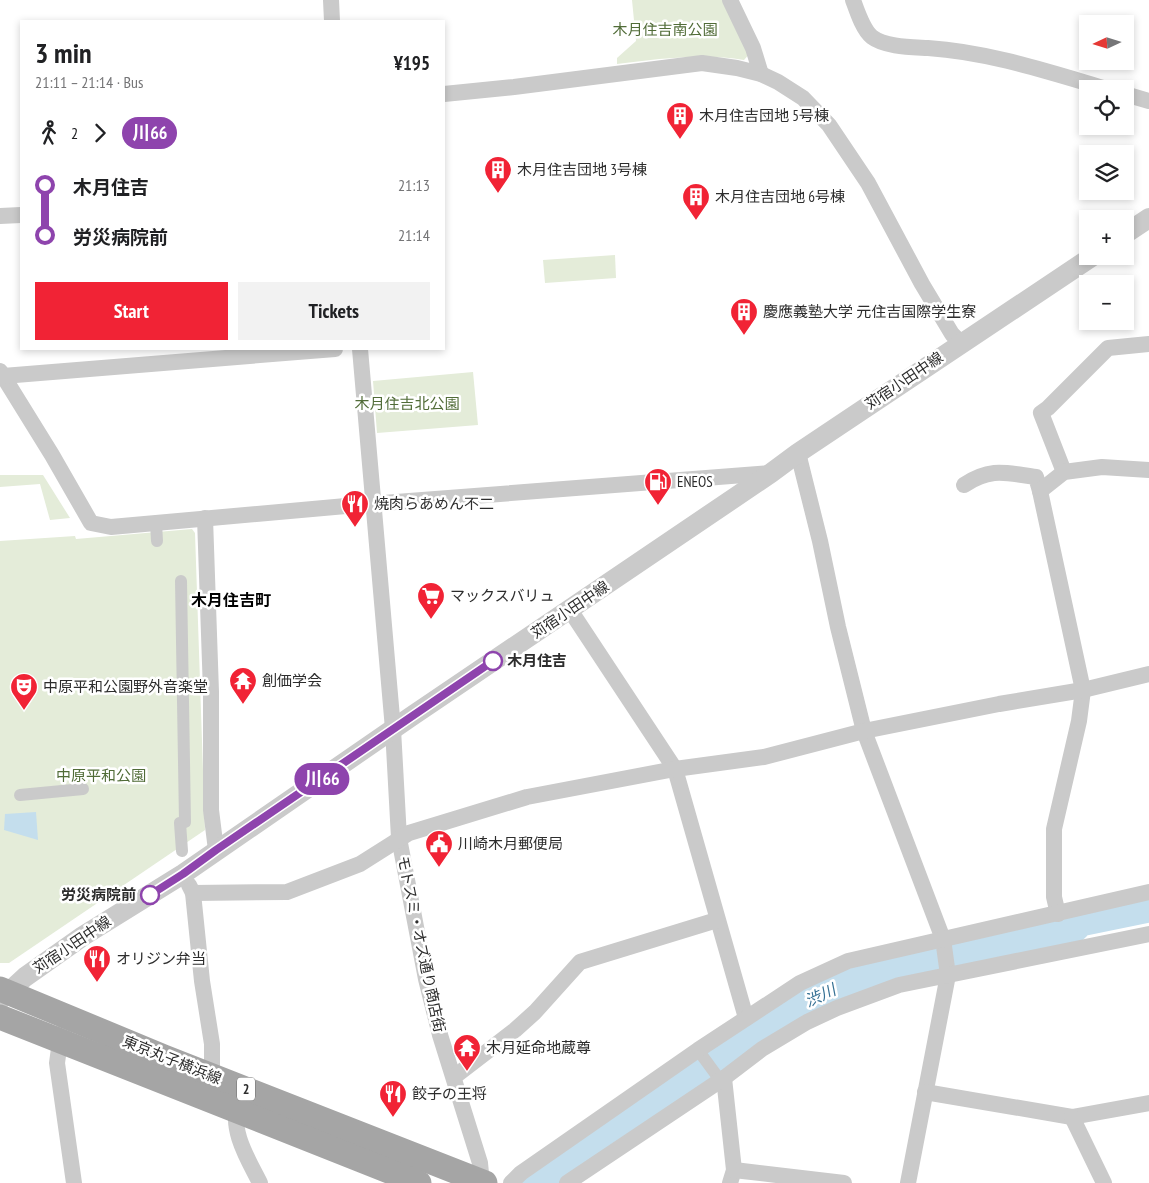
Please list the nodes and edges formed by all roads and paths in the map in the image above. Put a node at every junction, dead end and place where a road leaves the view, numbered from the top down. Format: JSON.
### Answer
{"nodes":[{"id":1,"x":331,"y":0,"type":"edge"},
{"id":2,"x":730,"y":0,"type":"edge"},
{"id":3,"x":852,"y":0,"type":"edge"},
{"id":4,"x":332,"y":20,"type":"edge"},
{"id":5,"x":761,"y":74,"type":"junction"},
{"id":6,"x":1079,"y":81,"type":"edge"},
{"id":7,"x":445,"y":94,"type":"edge"},
{"id":8,"x":1134,"y":97,"type":"edge"},
{"id":9,"x":1149,"y":101,"type":"edge"},
{"id":10,"x":20,"y":215,"type":"edge"},
{"id":11,"x":0,"y":216,"type":"edge"},
{"id":12,"x":1149,"y":218,"type":"edge"},
{"id":13,"x":1134,"y":228,"type":"edge"},
{"id":14,"x":1079,"y":265,"type":"edge"},
{"id":15,"x":961,"y":343,"type":"junction"},
{"id":16,"x":1149,"y":344,"type":"edge"},
{"id":17,"x":321,"y":350,"type":"edge"},
{"id":18,"x":360,"y":350,"type":"edge"},
{"id":19,"x":1,"y":373,"type":"edge"},
{"id":20,"x":798,"y":452,"type":"junction"},
{"id":21,"x":1149,"y":470,"type":"edge"},
{"id":22,"x":1064,"y":472,"type":"junction"},
{"id":23,"x":770,"y":473,"type":"junction"},
{"id":24,"x":964,"y":485,"type":"dead end"},
{"id":25,"x":1040,"y":491,"type":"junction"},
{"id":26,"x":374,"y":504,"type":"junction"},
{"id":27,"x":205,"y":518,"type":"junction"},
{"id":28,"x":156,"y":523,"type":"junction"},
{"id":29,"x":157,"y":541,"type":"dead end"},
{"id":30,"x":181,"y":581,"type":"dead end"},
{"id":31,"x":570,"y":610,"type":"junction"},
{"id":32,"x":1149,"y":674,"type":"edge"},
{"id":33,"x":1083,"y":690,"type":"junction"},
{"id":34,"x":393,"y":729,"type":"junction"},
{"id":35,"x":864,"y":731,"type":"junction"},
{"id":36,"x":675,"y":769,"type":"junction"},
{"id":37,"x":83,"y":789,"type":"dead end"},
{"id":38,"x":20,"y":795,"type":"dead end"},
{"id":39,"x":399,"y":838,"type":"junction"},
{"id":40,"x":216,"y":850,"type":"junction"},
{"id":41,"x":182,"y":851,"type":"dead end"},
{"id":42,"x":183,"y":874,"type":"junction"},
{"id":43,"x":1149,"y":892,"type":"edge"},
{"id":44,"x":193,"y":893,"type":"junction"},
{"id":45,"x":1058,"y":914,"type":"junction"},
{"id":46,"x":717,"y":920,"type":"junction"},
{"id":47,"x":1149,"y":934,"type":"edge"},
{"id":48,"x":944,"y":939,"type":"junction"},
{"id":49,"x":948,"y":974,"type":"junction"},
{"id":50,"x":3,"y":994,"type":"edge"},
{"id":51,"x":0,"y":1017,"type":"edge"},
{"id":52,"x":69,"y":1018,"type":"junction"},
{"id":53,"x":746,"y":1018,"type":"junction"},
{"id":54,"x":60,"y":1041,"type":"junction"},
{"id":55,"x":698,"y":1050,"type":"junction"},
{"id":56,"x":212,"y":1075,"type":"junction"},
{"id":57,"x":454,"y":1077,"type":"junction"},
{"id":58,"x":722,"y":1079,"type":"junction"},
{"id":59,"x":925,"y":1092,"type":"junction"},
{"id":60,"x":241,"y":1099,"type":"junction"},
{"id":61,"x":1149,"y":1102,"type":"edge"},
{"id":62,"x":1072,"y":1117,"type":"junction"},
{"id":63,"x":732,"y":1176,"type":"edge"},
{"id":64,"x":74,"y":1183,"type":"edge"},
{"id":65,"x":260,"y":1183,"type":"edge"},
{"id":66,"x":419,"y":1183,"type":"edge"},
{"id":67,"x":483,"y":1183,"type":"edge"},
{"id":68,"x":511,"y":1183,"type":"edge"},
{"id":69,"x":567,"y":1183,"type":"edge"},
{"id":70,"x":844,"y":1183,"type":"edge"},
{"id":71,"x":908,"y":1183,"type":"edge"},
{"id":72,"x":1104,"y":1183,"type":"edge"}],
"edges":[{"from":1,"to":4,"type":"street"},
{"from":2,"to":5,"type":"street"},
{"from":3,"to":6,"type":"street"},
{"from":5,"to":7,"type":"street"},
{"from":5,"to":15,"type":"street"},
{"from":8,"to":9,"type":"street"},
{"from":10,"to":11,"type":"street"},
{"from":12,"to":13,"type":"street"},
{"from":14,"to":15,"type":"street","name":"苅宿小田中線"},
{"from":15,"to":20,"type":"street","name":"苅宿小田中線"},
{"from":16,"to":22,"type":"street"},
{"from":17,"to":19,"type":"street"},
{"from":18,"to":26,"type":"street","name":"モトスミ・オズ通り商店街"},
{"from":19,"to":28,"type":"street"},
{"from":20,"to":23,"type":"street","name":"苅宿小田中線"},
{"from":20,"to":35,"type":"street"},
{"from":21,"to":22,"type":"street"},
{"from":22,"to":25,"type":"street"},
{"from":23,"to":26,"type":"street"},
{"from":23,"to":31,"type":"street","name":"苅宿小田中線"},
{"from":24,"to":25,"type":"street"},
{"from":25,"to":33,"type":"street"},
{"from":26,"to":27,"type":"street"},
{"from":26,"to":34,"type":"street","name":"モトスミ・オズ通り商店街"},
{"from":27,"to":28,"type":"street"},
{"from":27,"to":40,"type":"street"},
{"from":28,"to":29,"type":"street"},
{"from":30,"to":41,"type":"street"},
{"from":31,"to":34,"type":"street","name":"苅宿小田中線"},
{"from":31,"to":36,"type":"street"},
{"from":32,"to":33,"type":"street"},
{"from":33,"to":35,"type":"street"},
{"from":33,"to":45,"type":"street"},
{"from":34,"to":39,"type":"street","name":"モトスミ・オズ通り商店街"},
{"from":34,"to":40,"type":"street","name":"苅宿小田中線"},
{"from":35,"to":36,"type":"street"},
{"from":35,"to":48,"type":"street"},
{"from":36,"to":39,"type":"street"},
{"from":36,"to":46,"type":"street"},
{"from":37,"to":38,"type":"street"},
{"from":39,"to":44,"type":"street"},
{"from":39,"to":57,"type":"street","name":"モトスミ・オズ通り商店街"},
{"from":40,"to":42,"type":"street","name":"苅宿小田中線"},
{"from":42,"to":44,"type":"street"},
{"from":42,"to":50,"type":"street","name":"苅宿小田中線"},
{"from":43,"to":45,"type":"street"},
{"from":44,"to":56,"type":"street"},
{"from":45,"to":48,"type":"street"},
{"from":46,"to":53,"type":"street"},
{"from":46,"to":57,"type":"street"},
{"from":47,"to":49,"type":"street"},
{"from":48,"to":49,"type":"street"},
{"from":48,"to":53,"type":"street"},
{"from":49,"to":58,"type":"street"},
{"from":49,"to":59,"type":"street"},
{"from":50,"to":52,"type":"main road","name":"東京丸子横浜線","number":"2"},
{"from":51,"to":54,"type":"main road","name":"東京丸子横浜線","number":"2"},
{"from":52,"to":54,"type":"street"},
{"from":52,"to":56,"type":"main road","name":"東京丸子横浜線","number":"2"},
{"from":53,"to":55,"type":"street"},
{"from":54,"to":60,"type":"main road","name":"東京丸子横浜線","number":"2"},
{"from":54,"to":64,"type":"street"},
{"from":55,"to":58,"type":"street"},
{"from":55,"to":68,"type":"street"},
{"from":56,"to":60,"type":"main road","name":"東京丸子横浜線","number":"2"},
{"from":57,"to":67,"type":"street","name":"モトスミ・オズ通り商店街"},
{"from":58,"to":63,"type":"street"},
{"from":58,"to":69,"type":"street"},
{"from":59,"to":62,"type":"street"},
{"from":59,"to":71,"type":"street"},
{"from":60,"to":65,"type":"street"},
{"from":60,"to":66,"type":"main road","name":"東京丸子横浜線","number":"2"},
{"from":60,"to":67,"type":"main road","name":"東京丸子横浜線","number":"2"},
{"from":61,"to":62,"type":"street"},
{"from":62,"to":72,"type":"street"},
{"from":63,"to":70,"type":"street"}]}
